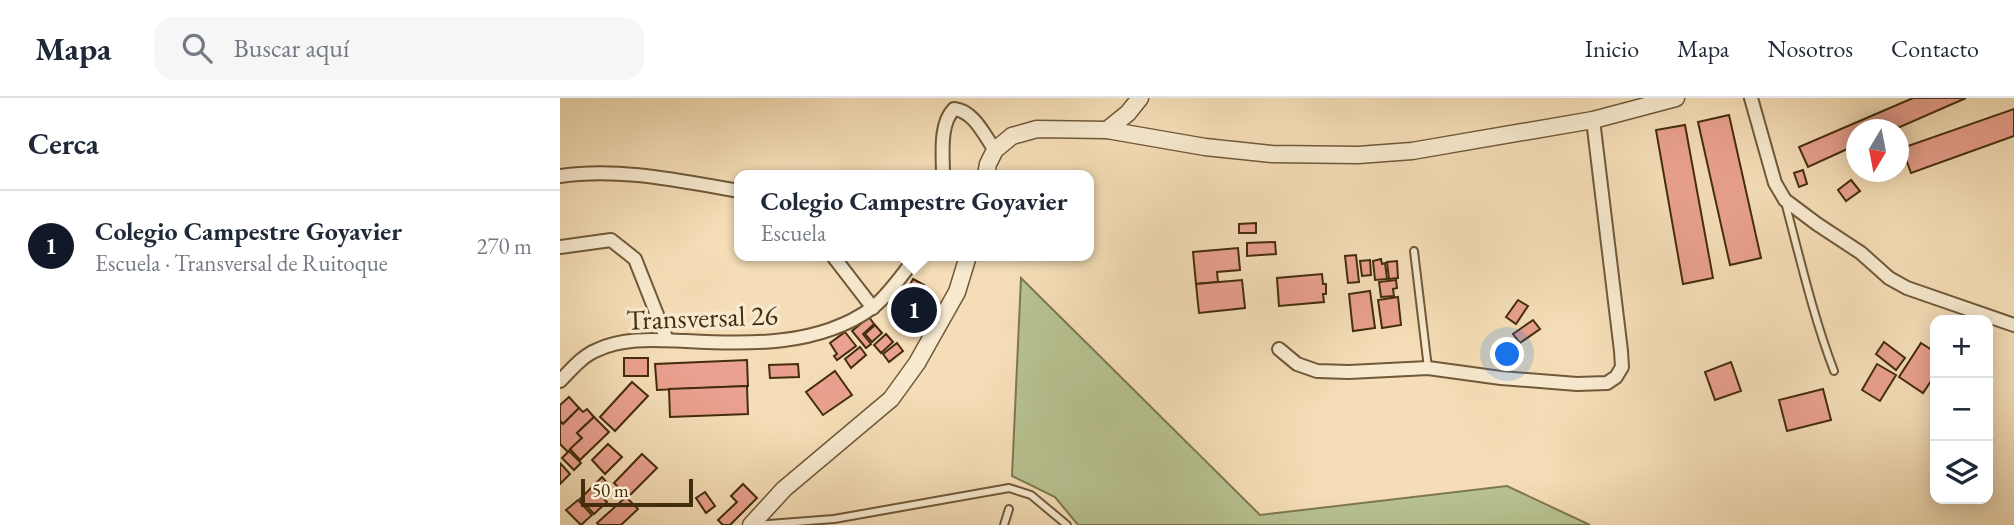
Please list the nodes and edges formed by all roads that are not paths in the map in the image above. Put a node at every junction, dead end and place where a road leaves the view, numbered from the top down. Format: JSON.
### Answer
{"nodes":[{"id":1,"x":1140,"y":98,"type":"edge"},
{"id":2,"x":1751,"y":98,"type":"edge"},
{"id":3,"x":1671,"y":99,"type":"edge"},
{"id":4,"x":1592,"y":120,"type":"junction"},
{"id":5,"x":1107,"y":130,"type":"junction"},
{"id":6,"x":995,"y":150,"type":"junction"},
{"id":7,"x":943,"y":170,"type":"edge"},
{"id":8,"x":987,"y":170,"type":"edge"},
{"id":9,"x":560,"y":176,"type":"edge"},
{"id":10,"x":734,"y":190,"type":"edge"},
{"id":11,"x":1785,"y":200,"type":"junction"},
{"id":12,"x":560,"y":247,"type":"edge"},
{"id":13,"x":1414,"y":251,"type":"dead end"},
{"id":14,"x":837,"y":261,"type":"edge"},
{"id":15,"x":913,"y":261,"type":"edge"},
{"id":16,"x":966,"y":261,"type":"edge"},
{"id":17,"x":873,"y":308,"type":"junction"},
{"id":18,"x":2014,"y":325,"type":"edge"},
{"id":19,"x":667,"y":340,"type":"junction"},
{"id":20,"x":1279,"y":349,"type":"dead end"},
{"id":21,"x":1428,"y":368,"type":"junction"},
{"id":22,"x":1834,"y":371,"type":"dead end"},
{"id":23,"x":560,"y":380,"type":"edge"},
{"id":24,"x":1009,"y":509,"type":"dead end"},
{"id":25,"x":1055,"y":515,"type":"junction"},
{"id":26,"x":751,"y":525,"type":"edge"},
{"id":27,"x":756,"y":525,"type":"edge"},
{"id":28,"x":1004,"y":525,"type":"edge"},
{"id":29,"x":1057,"y":525,"type":"edge"},
{"id":30,"x":1067,"y":525,"type":"edge"}],
"edges":[{"from":1,"to":5,"type":"street"},
{"from":2,"to":11,"type":"street"},
{"from":3,"to":4,"type":"street"},
{"from":4,"to":5,"type":"street"},
{"from":4,"to":21,"type":"street"},
{"from":5,"to":6,"type":"street"},
{"from":6,"to":7,"type":"street"},
{"from":6,"to":8,"type":"street"},
{"from":9,"to":10,"type":"street"},
{"from":11,"to":18,"type":"street"},
{"from":11,"to":22,"type":"lane"},
{"from":12,"to":19,"type":"street"},
{"from":13,"to":21,"type":"lane"},
{"from":14,"to":17,"type":"street"},
{"from":15,"to":17,"type":"street","name":"Transversal 26"},
{"from":16,"to":26,"type":"street"},
{"from":17,"to":19,"type":"street","name":"Transversal 26"},
{"from":19,"to":23,"type":"street","name":"Transversal 26"},
{"from":20,"to":21,"type":"street"},
{"from":24,"to":28,"type":"lane"},
{"from":25,"to":27,"type":"lane"},
{"from":25,"to":29,"type":"lane"},
{"from":25,"to":30,"type":"lane"}]}
